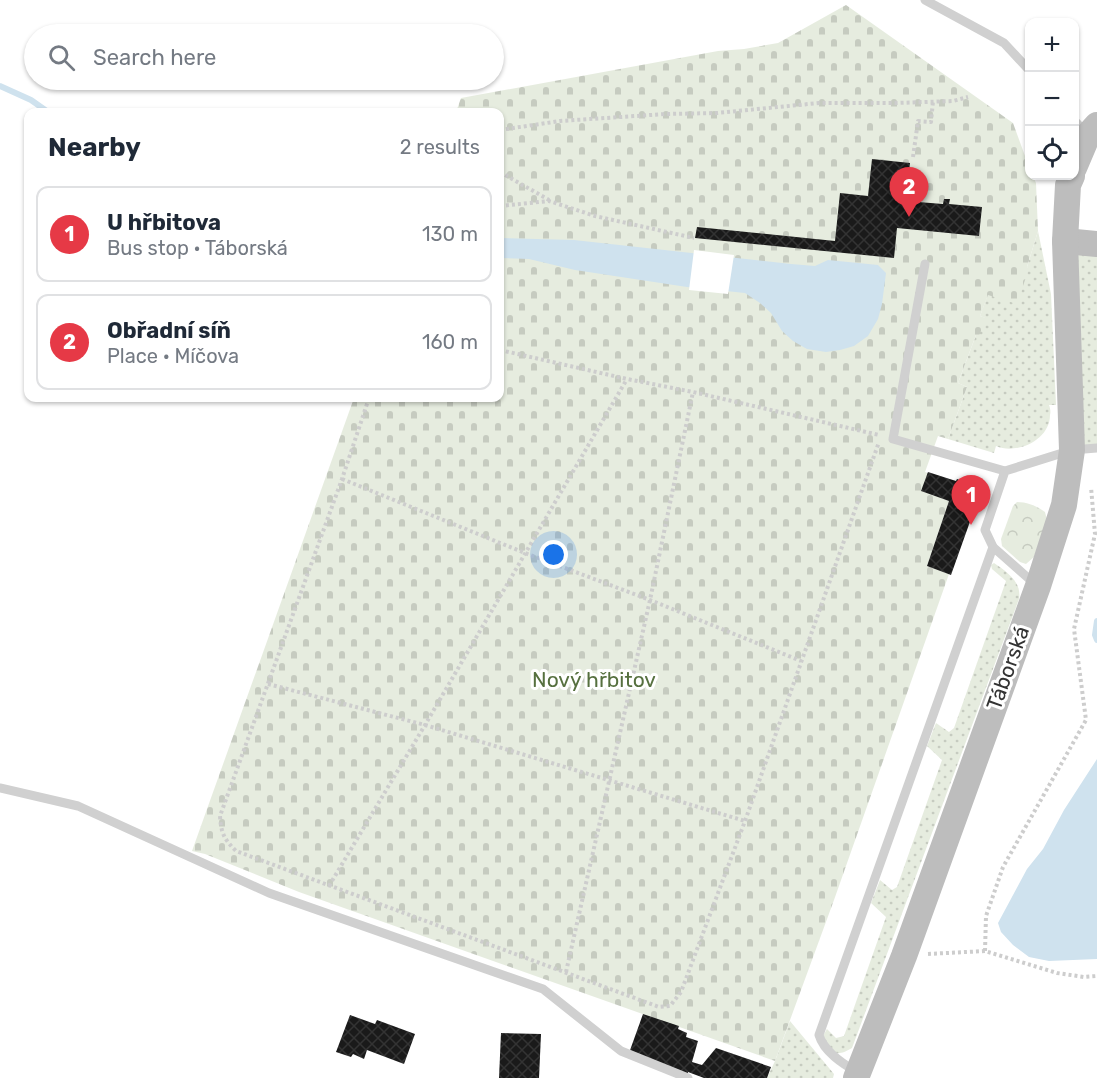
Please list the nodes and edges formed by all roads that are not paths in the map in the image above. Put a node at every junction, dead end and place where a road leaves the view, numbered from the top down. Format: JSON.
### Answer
{"nodes":[{"id":1,"x":925,"y":0,"type":"edge"},
{"id":2,"x":1025,"y":67,"type":"edge"},
{"id":3,"x":1087,"y":127,"type":"edge"},
{"id":4,"x":1079,"y":152,"type":"edge"},
{"id":5,"x":1070,"y":180,"type":"edge"},
{"id":6,"x":1065,"y":241,"type":"junction"},
{"id":7,"x":1097,"y":244,"type":"edge"},
{"id":8,"x":925,"y":264,"type":"dead end"},
{"id":9,"x":1097,"y":448,"type":"edge"},
{"id":10,"x":1072,"y":450,"type":"junction"},
{"id":11,"x":1005,"y":471,"type":"junction"},
{"id":12,"x":993,"y":547,"type":"junction"},
{"id":13,"x":1038,"y":586,"type":"junction"},
{"id":14,"x":0,"y":788,"type":"edge"},
{"id":15,"x":857,"y":1076,"type":"edge"},
{"id":16,"x":688,"y":1078,"type":"edge"}],
"edges":[{"from":1,"to":2,"type":"lane"},
{"from":3,"to":4,"type":"street"},
{"from":5,"to":6,"type":"street","name":"Táborská"},
{"from":6,"to":7,"type":"street"},
{"from":6,"to":10,"type":"street","name":"Táborská"},
{"from":8,"to":11,"type":"lane"},
{"from":9,"to":10,"type":"lane"},
{"from":10,"to":11,"type":"lane"},
{"from":10,"to":13,"type":"street","name":"Táborská"},
{"from":11,"to":12,"type":"lane"},
{"from":12,"to":13,"type":"lane"},
{"from":12,"to":15,"type":"lane"},
{"from":13,"to":15,"type":"street","name":"Táborská"},
{"from":14,"to":16,"type":"lane"}]}
